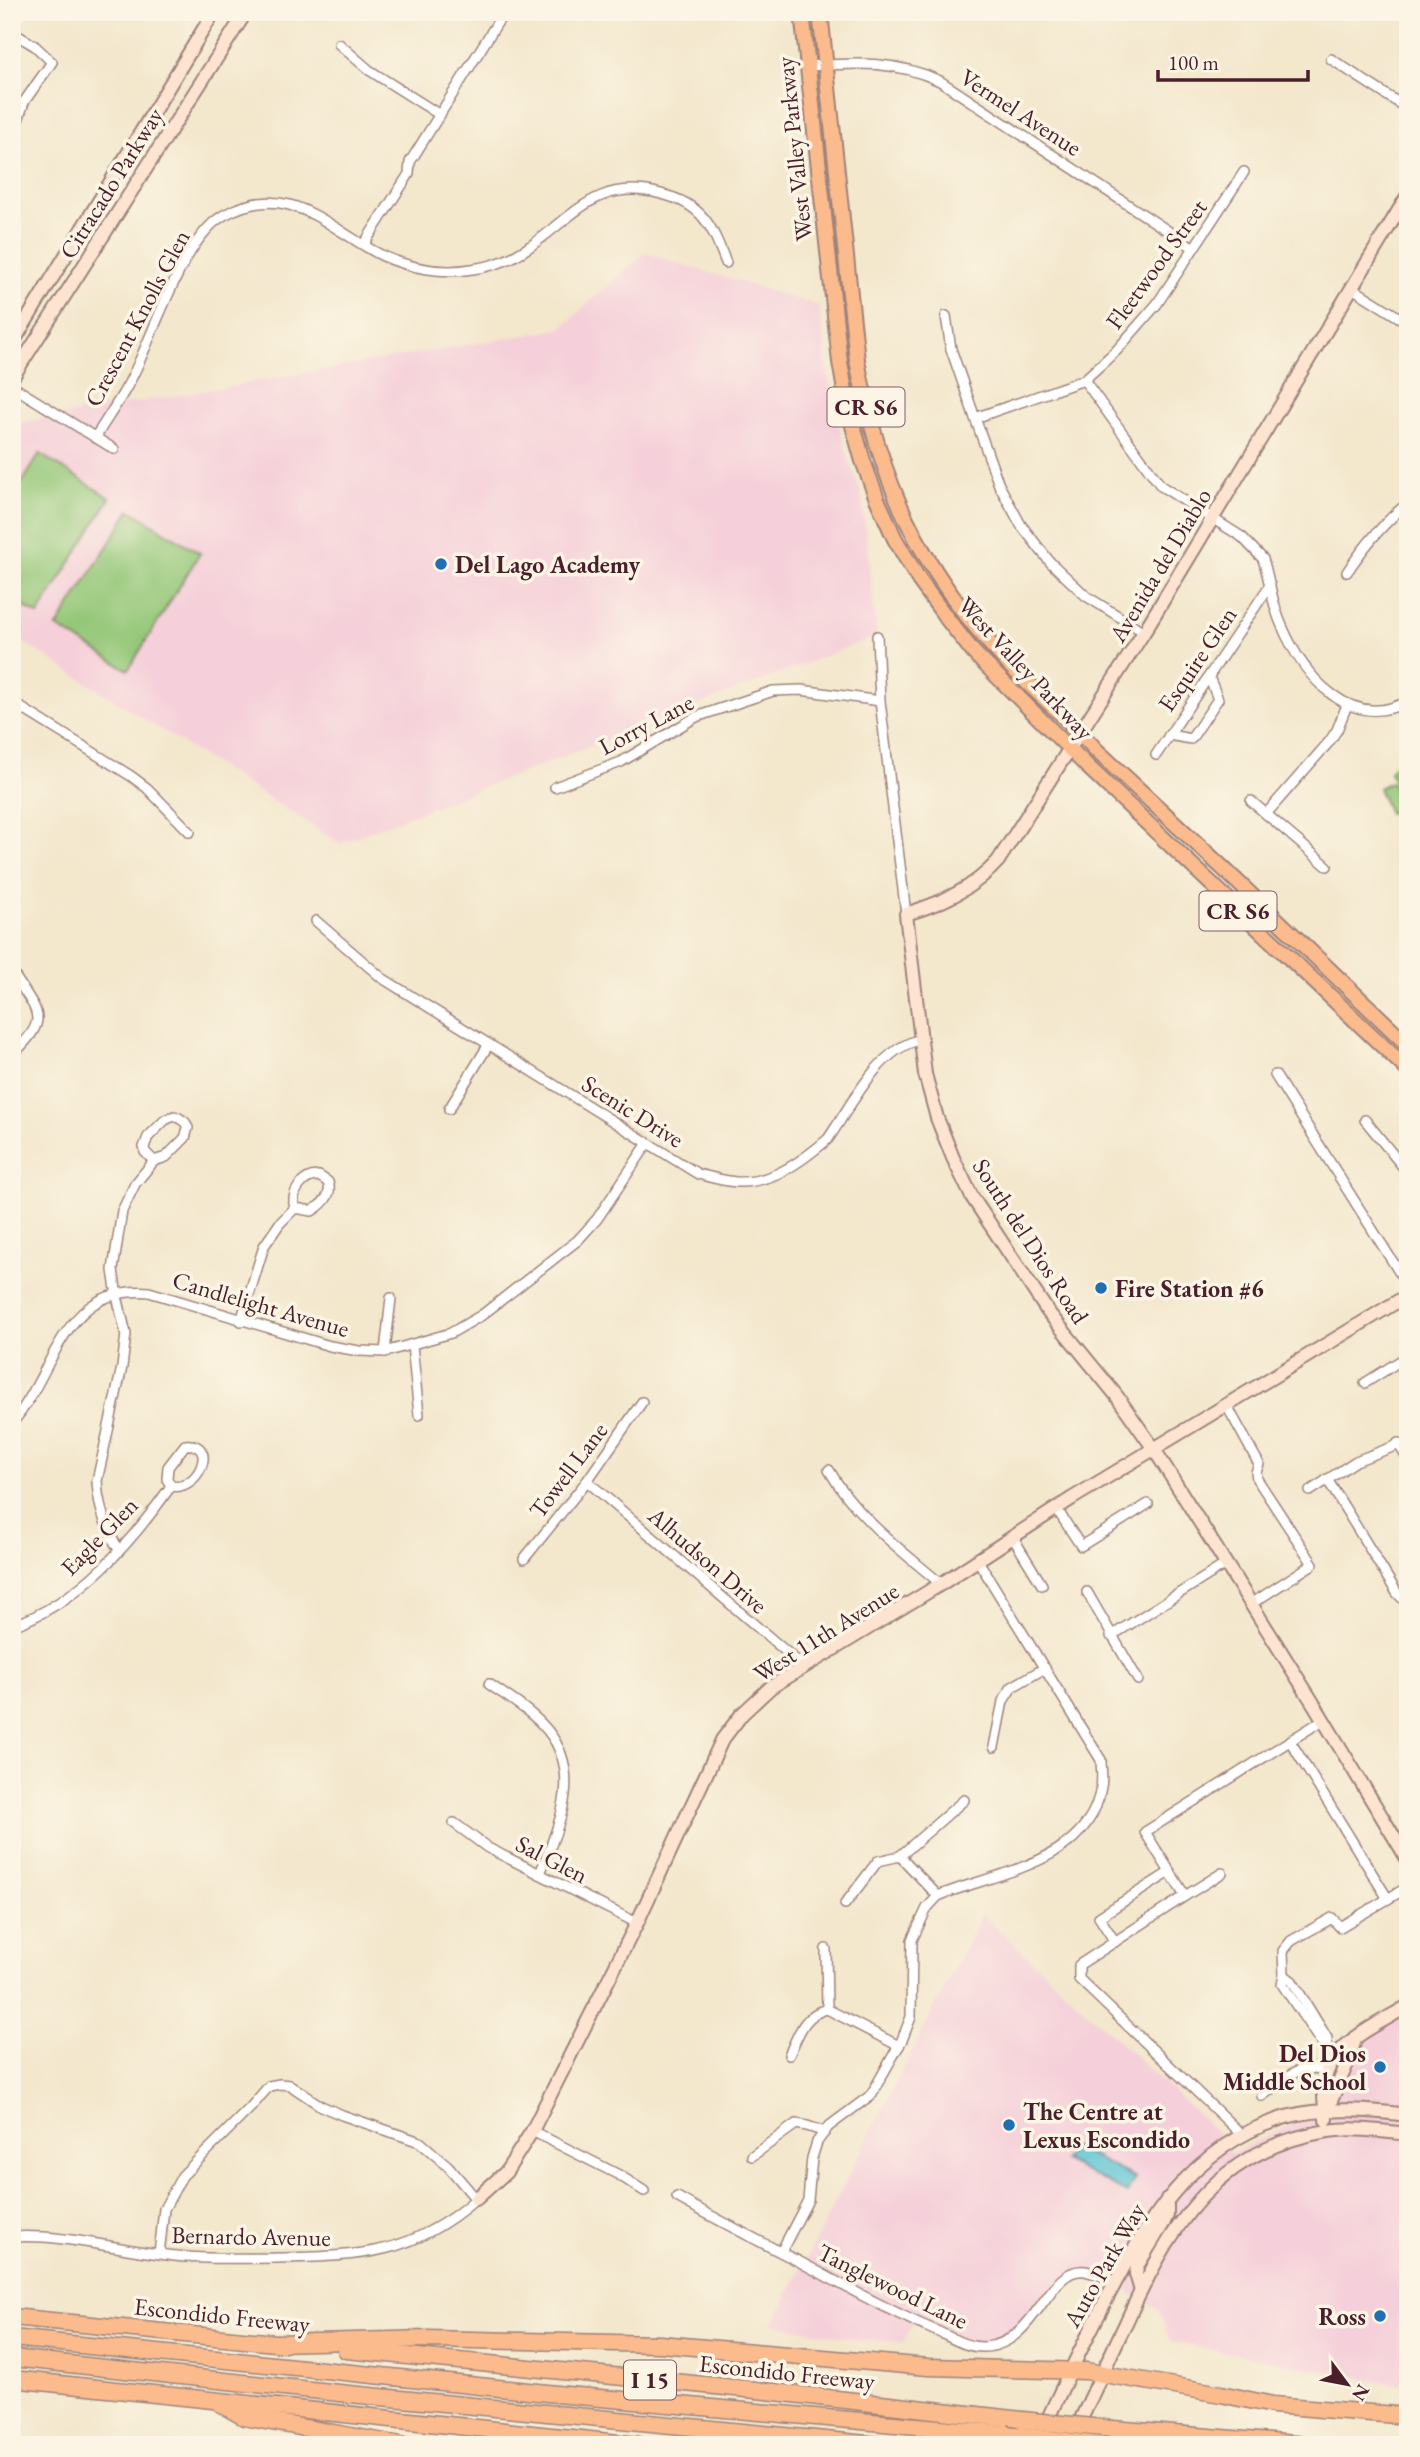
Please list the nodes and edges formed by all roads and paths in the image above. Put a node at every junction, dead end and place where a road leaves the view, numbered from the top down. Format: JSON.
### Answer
{"nodes":[{"id":1,"x":214,"y":12,"type":"edge"},
{"id":2,"x":246,"y":12,"type":"edge"},
{"id":3,"x":504,"y":12,"type":"edge"},
{"id":4,"x":802,"y":12,"type":"edge"},
{"id":5,"x":820,"y":12,"type":"edge"},
{"id":6,"x":12,"y":32,"type":"edge"},
{"id":7,"x":339,"y":44,"type":"dead end"},
{"id":8,"x":1331,"y":59,"type":"dead end"},
{"id":9,"x":826,"y":65,"type":"junction"},
{"id":10,"x":808,"y":66,"type":"junction"},
{"id":11,"x":1408,"y":109,"type":"edge"},
{"id":12,"x":440,"y":115,"type":"junction"},
{"id":13,"x":12,"y":138,"type":"edge"},
{"id":14,"x":1244,"y":173,"type":"dead end"},
{"id":15,"x":1408,"y":195,"type":"edge"},
{"id":16,"x":364,"y":244,"type":"junction"},
{"id":17,"x":1194,"y":248,"type":"junction"},
{"id":18,"x":726,"y":263,"type":"dead end"},
{"id":19,"x":1352,"y":288,"type":"junction"},
{"id":20,"x":946,"y":316,"type":"dead end"},
{"id":21,"x":1408,"y":323,"type":"edge"},
{"id":22,"x":12,"y":344,"type":"edge"},
{"id":23,"x":12,"y":377,"type":"edge"},
{"id":24,"x":1084,"y":380,"type":"junction"},
{"id":25,"x":12,"y":386,"type":"edge"},
{"id":26,"x":975,"y":418,"type":"junction"},
{"id":27,"x":95,"y":438,"type":"junction"},
{"id":28,"x":114,"y":449,"type":"dead end"},
{"id":29,"x":1408,"y":503,"type":"edge"},
{"id":30,"x":1212,"y":520,"type":"junction"},
{"id":31,"x":1347,"y":572,"type":"dead end"},
{"id":32,"x":1270,"y":585,"type":"junction"},
{"id":33,"x":1144,"y":632,"type":"junction"},
{"id":34,"x":877,"y":636,"type":"dead end"},
{"id":35,"x":1209,"y":677,"type":"junction"},
{"id":36,"x":880,"y":701,"type":"junction"},
{"id":37,"x":12,"y":702,"type":"edge"},
{"id":38,"x":1404,"y":704,"type":"edge"},
{"id":39,"x":1347,"y":705,"type":"junction"},
{"id":40,"x":1408,"y":721,"type":"edge"},
{"id":41,"x":1081,"y":733,"type":"junction"},
{"id":42,"x":1169,"y":736,"type":"junction"},
{"id":43,"x":1070,"y":749,"type":"junction"},
{"id":44,"x":1156,"y":755,"type":"dead end"},
{"id":45,"x":555,"y":787,"type":"dead end"},
{"id":46,"x":1251,"y":801,"type":"dead end"},
{"id":47,"x":1266,"y":814,"type":"junction"},
{"id":48,"x":190,"y":832,"type":"dead end"},
{"id":49,"x":1327,"y":866,"type":"dead end"},
{"id":50,"x":906,"y":914,"type":"junction"},
{"id":51,"x":316,"y":921,"type":"dead end"},
{"id":52,"x":12,"y":972,"type":"edge"},
{"id":53,"x":919,"y":1040,"type":"junction"},
{"id":54,"x":489,"y":1044,"type":"junction"},
{"id":55,"x":1408,"y":1045,"type":"edge"},
{"id":56,"x":12,"y":1055,"type":"edge"},
{"id":57,"x":1408,"y":1070,"type":"edge"},
{"id":58,"x":1275,"y":1075,"type":"dead end"},
{"id":59,"x":449,"y":1109,"type":"dead end"},
{"id":60,"x":1365,"y":1120,"type":"dead end"},
{"id":61,"x":648,"y":1143,"type":"junction"},
{"id":62,"x":154,"y":1161,"type":"junction"},
{"id":63,"x":1408,"y":1173,"type":"edge"},
{"id":64,"x":295,"y":1208,"type":"junction"},
{"id":65,"x":1408,"y":1286,"type":"edge"},
{"id":66,"x":1408,"y":1295,"type":"edge"},
{"id":67,"x":117,"y":1296,"type":"junction"},
{"id":68,"x":391,"y":1298,"type":"dead end"},
{"id":69,"x":241,"y":1321,"type":"junction"},
{"id":70,"x":412,"y":1345,"type":"junction"},
{"id":71,"x":385,"y":1352,"type":"junction"},
{"id":72,"x":1408,"y":1356,"type":"edge"},
{"id":73,"x":1365,"y":1383,"type":"dead end"},
{"id":74,"x":642,"y":1402,"type":"dead end"},
{"id":75,"x":1227,"y":1406,"type":"junction"},
{"id":76,"x":419,"y":1415,"type":"dead end"},
{"id":77,"x":12,"y":1423,"type":"edge"},
{"id":78,"x":1403,"y":1442,"type":"edge"},
{"id":79,"x":1154,"y":1449,"type":"junction"},
{"id":80,"x":1408,"y":1460,"type":"edge"},
{"id":81,"x":829,"y":1470,"type":"dead end"},
{"id":82,"x":1327,"y":1479,"type":"junction"},
{"id":83,"x":587,"y":1481,"type":"junction"},
{"id":84,"x":171,"y":1486,"type":"junction"},
{"id":85,"x":1310,"y":1491,"type":"dead end"},
{"id":86,"x":1148,"y":1504,"type":"dead end"},
{"id":87,"x":1056,"y":1508,"type":"junction"},
{"id":88,"x":1012,"y":1536,"type":"junction"},
{"id":89,"x":119,"y":1550,"type":"junction"},
{"id":90,"x":524,"y":1559,"type":"dead end"},
{"id":91,"x":977,"y":1559,"type":"junction"},
{"id":92,"x":1226,"y":1564,"type":"junction"},
{"id":93,"x":941,"y":1584,"type":"junction"},
{"id":94,"x":1042,"y":1585,"type":"dead end"},
{"id":95,"x":1087,"y":1592,"type":"dead end"},
{"id":96,"x":1408,"y":1599,"type":"edge"},
{"id":97,"x":1251,"y":1604,"type":"junction"},
{"id":98,"x":12,"y":1626,"type":"edge"},
{"id":99,"x":1111,"y":1636,"type":"junction"},
{"id":100,"x":804,"y":1667,"type":"junction"},
{"id":101,"x":1045,"y":1668,"type":"junction"},
{"id":102,"x":1138,"y":1680,"type":"dead end"},
{"id":103,"x":489,"y":1684,"type":"dead end"},
{"id":104,"x":1323,"y":1720,"type":"junction"},
{"id":105,"x":1290,"y":1741,"type":"junction"},
{"id":106,"x":993,"y":1747,"type":"dead end"},
{"id":107,"x":964,"y":1800,"type":"dead end"},
{"id":108,"x":454,"y":1823,"type":"dead end"},
{"id":109,"x":900,"y":1856,"type":"junction"},
{"id":110,"x":1408,"y":1860,"type":"edge"},
{"id":111,"x":1170,"y":1872,"type":"junction"},
{"id":112,"x":540,"y":1874,"type":"junction"},
{"id":113,"x":1222,"y":1874,"type":"dead end"},
{"id":114,"x":1408,"y":1887,"type":"edge"},
{"id":115,"x":938,"y":1896,"type":"junction"},
{"id":116,"x":1185,"y":1896,"type":"junction"},
{"id":117,"x":1388,"y":1899,"type":"junction"},
{"id":118,"x":845,"y":1904,"type":"dead end"},
{"id":119,"x":637,"y":1923,"type":"junction"},
{"id":120,"x":1115,"y":1942,"type":"junction"},
{"id":121,"x":826,"y":1949,"type":"dead end"},
{"id":122,"x":1408,"y":2006,"type":"edge"},
{"id":123,"x":827,"y":2009,"type":"junction"},
{"id":124,"x":1354,"y":2039,"type":"junction"},
{"id":125,"x":898,"y":2046,"type":"junction"},
{"id":126,"x":1331,"y":2050,"type":"junction"},
{"id":127,"x":789,"y":2055,"type":"dead end"},
{"id":128,"x":1329,"y":2070,"type":"junction"},
{"id":129,"x":1262,"y":2096,"type":"dead end"},
{"id":130,"x":1326,"y":2112,"type":"junction"},
{"id":131,"x":1408,"y":2115,"type":"edge"},
{"id":132,"x":532,"y":2131,"type":"junction"},
{"id":133,"x":1327,"y":2131,"type":"junction"},
{"id":134,"x":825,"y":2132,"type":"junction"},
{"id":135,"x":1408,"y":2134,"type":"edge"},
{"id":136,"x":1242,"y":2135,"type":"junction"},
{"id":137,"x":751,"y":2156,"type":"dead end"},
{"id":138,"x":644,"y":2191,"type":"dead end"},
{"id":139,"x":677,"y":2197,"type":"dead end"},
{"id":140,"x":1167,"y":2198,"type":"junction"},
{"id":141,"x":476,"y":2199,"type":"junction"},
{"id":142,"x":12,"y":2237,"type":"edge"},
{"id":143,"x":780,"y":2252,"type":"junction"},
{"id":144,"x":159,"y":2254,"type":"junction"},
{"id":145,"x":1115,"y":2282,"type":"junction"},
{"id":146,"x":1141,"y":2291,"type":"junction"},
{"id":147,"x":12,"y":2317,"type":"edge"},
{"id":148,"x":12,"y":2338,"type":"edge"},
{"id":149,"x":277,"y":2343,"type":"junction"},
{"id":150,"x":12,"y":2358,"type":"edge"},
{"id":151,"x":1070,"y":2371,"type":"junction"},
{"id":152,"x":1103,"y":2372,"type":"junction"},
{"id":153,"x":12,"y":2379,"type":"edge"},
{"id":154,"x":212,"y":2400,"type":"junction"},
{"id":155,"x":1408,"y":2416,"type":"edge"},
{"id":156,"x":401,"y":2445,"type":"edge"},
{"id":157,"x":638,"y":2445,"type":"edge"},
{"id":158,"x":878,"y":2445,"type":"edge"},
{"id":159,"x":1036,"y":2445,"type":"edge"},
{"id":160,"x":1069,"y":2445,"type":"edge"},
{"id":161,"x":1099,"y":2445,"type":"edge"},
{"id":162,"x":1306,"y":2445,"type":"edge"}],
"edges":[{"from":1,"to":22,"type":"street","name":"Citracado Parkway"},
{"from":2,"to":23,"type":"street","name":"Citracado Parkway"},
{"from":3,"to":12,"type":"street"},
{"from":4,"to":10,"type":"main road","name":"West Valley Parkway","number":"CR S6"},
{"from":5,"to":9,"type":"main road","name":"West Valley Parkway","number":"CR S6"},
{"from":6,"to":13,"type":"street"},
{"from":7,"to":12,"type":"street"},
{"from":8,"to":11,"type":"street"},
{"from":9,"to":10,"type":"street","name":"Vermel Avenue"},
{"from":9,"to":17,"type":"street","name":"Vermel Avenue"},
{"from":9,"to":41,"type":"main road","name":"West Valley Parkway","number":"CR S6"},
{"from":10,"to":43,"type":"main road","name":"West Valley Parkway","number":"CR S6"},
{"from":12,"to":16,"type":"street"},
{"from":14,"to":17,"type":"street","name":"Fleetwood Street"},
{"from":15,"to":19,"type":"street","name":"Avenida del Diablo"},
{"from":16,"to":18,"type":"street","name":"Crescent Knolls Glen"},
{"from":16,"to":27,"type":"street","name":"Crescent Knolls Glen"},
{"from":17,"to":24,"type":"street","name":"Fleetwood Street"},
{"from":19,"to":21,"type":"street"},
{"from":19,"to":30,"type":"street","name":"Avenida del Diablo"},
{"from":20,"to":26,"type":"street"},
{"from":24,"to":26,"type":"street","name":"Fleetwood Street"},
{"from":24,"to":30,"type":"street"},
{"from":25,"to":27,"type":"street"},
{"from":26,"to":33,"type":"street"},
{"from":27,"to":28,"type":"street"},
{"from":29,"to":31,"type":"street"},
{"from":30,"to":32,"type":"street"},
{"from":30,"to":33,"type":"street","name":"Avenida del Diablo"},
{"from":32,"to":35,"type":"street","name":"Esquire Glen"},
{"from":32,"to":39,"type":"street"},
{"from":33,"to":41,"type":"street","name":"Avenida del Diablo"},
{"from":34,"to":36,"type":"street","name":"South del Dios Road"},
{"from":35,"to":42,"type":"street","name":"Esquire Glen"},
{"from":35,"to":42,"type":"street"},
{"from":36,"to":45,"type":"street","name":"Lorry Lane"},
{"from":36,"to":50,"type":"street","name":"South del Dios Road"},
{"from":37,"to":48,"type":"street"},
{"from":38,"to":39,"type":"street"},
{"from":38,"to":40,"type":"street"},
{"from":39,"to":47,"type":"street"},
{"from":41,"to":43,"type":"street","name":"Avenida del Diablo"},
{"from":41,"to":55,"type":"main road","name":"West Valley Parkway","number":"CR S6"},
{"from":42,"to":44,"type":"street","name":"Esquire Glen"},
{"from":43,"to":50,"type":"street","name":"Avenida del Diablo"},
{"from":43,"to":57,"type":"main road","name":"West Valley Parkway","number":"CR S6"},
{"from":46,"to":47,"type":"street"},
{"from":47,"to":49,"type":"street"},
{"from":50,"to":53,"type":"street","name":"South del Dios Road"},
{"from":51,"to":54,"type":"street","name":"Scenic Drive"},
{"from":52,"to":56,"type":"street"},
{"from":53,"to":61,"type":"street","name":"Scenic Drive"},
{"from":53,"to":79,"type":"street","name":"South del Dios Road"},
{"from":54,"to":59,"type":"street"},
{"from":54,"to":61,"type":"street","name":"Scenic Drive"},
{"from":58,"to":65,"type":"street"},
{"from":60,"to":63,"type":"street"},
{"from":61,"to":70,"type":"street","name":"Candlelight Avenue"},
{"from":62,"to":62,"type":"street"},
{"from":62,"to":67,"type":"street"},
{"from":64,"to":64,"type":"street"},
{"from":64,"to":69,"type":"street"},
{"from":66,"to":75,"type":"street","name":"West 11th Avenue"},
{"from":67,"to":69,"type":"street","name":"Candlelight Avenue"},
{"from":67,"to":77,"type":"street"},
{"from":67,"to":89,"type":"street"},
{"from":68,"to":71,"type":"street"},
{"from":69,"to":71,"type":"street","name":"Candlelight Avenue"},
{"from":70,"to":71,"type":"street","name":"Candlelight Avenue"},
{"from":70,"to":76,"type":"street"},
{"from":72,"to":73,"type":"street"},
{"from":74,"to":83,"type":"street","name":"Towell Lane"},
{"from":75,"to":79,"type":"street","name":"West 11th Avenue"},
{"from":75,"to":97,"type":"street"},
{"from":78,"to":80,"type":"street"},
{"from":78,"to":82,"type":"street"},
{"from":79,"to":87,"type":"street","name":"West 11th Avenue"},
{"from":79,"to":92,"type":"street","name":"South del Dios Road"},
{"from":81,"to":93,"type":"street"},
{"from":82,"to":85,"type":"street"},
{"from":82,"to":96,"type":"street"},
{"from":83,"to":90,"type":"street","name":"Towell Lane"},
{"from":83,"to":100,"type":"street","name":"Alhudson Drive"},
{"from":84,"to":84,"type":"street","name":"Eagle Glen"},
{"from":84,"to":89,"type":"street","name":"Eagle Glen"},
{"from":86,"to":87,"type":"street"},
{"from":87,"to":88,"type":"street","name":"West 11th Avenue"},
{"from":88,"to":91,"type":"street","name":"West 11th Avenue"},
{"from":88,"to":94,"type":"street"},
{"from":89,"to":98,"type":"street","name":"Eagle Glen"},
{"from":91,"to":93,"type":"street","name":"West 11th Avenue"},
{"from":91,"to":101,"type":"street"},
{"from":92,"to":97,"type":"street","name":"South del Dios Road"},
{"from":92,"to":99,"type":"street"},
{"from":93,"to":100,"type":"street","name":"West 11th Avenue"},
{"from":95,"to":99,"type":"street"},
{"from":97,"to":104,"type":"street","name":"South del Dios Road"},
{"from":99,"to":102,"type":"street"},
{"from":100,"to":119,"type":"street","name":"West 11th Avenue"},
{"from":101,"to":106,"type":"street"},
{"from":101,"to":115,"type":"street"},
{"from":103,"to":112,"type":"street"},
{"from":104,"to":105,"type":"street"},
{"from":104,"to":110,"type":"street","name":"South del Dios Road"},
{"from":105,"to":111,"type":"street"},
{"from":105,"to":117,"type":"street"},
{"from":107,"to":109,"type":"street"},
{"from":108,"to":112,"type":"street","name":"Sal Glen"},
{"from":109,"to":115,"type":"street"},
{"from":109,"to":118,"type":"street"},
{"from":111,"to":116,"type":"street"},
{"from":111,"to":120,"type":"street"},
{"from":112,"to":119,"type":"street","name":"Sal Glen"},
{"from":113,"to":116,"type":"street"},
{"from":114,"to":117,"type":"street"},
{"from":115,"to":125,"type":"street"},
{"from":116,"to":120,"type":"street"},
{"from":117,"to":126,"type":"street"},
{"from":119,"to":132,"type":"street","name":"West 11th Avenue"},
{"from":120,"to":136,"type":"street"},
{"from":121,"to":123,"type":"street"},
{"from":122,"to":124,"type":"street"},
{"from":123,"to":125,"type":"street"},
{"from":123,"to":127,"type":"street"},
{"from":124,"to":126,"type":"street"},
{"from":124,"to":130,"type":"street"},
{"from":125,"to":134,"type":"street"},
{"from":126,"to":128,"type":"street"},
{"from":128,"to":129,"type":"street"},
{"from":128,"to":130,"type":"street"},
{"from":130,"to":131,"type":"street","name":"Auto Park Way"},
{"from":130,"to":133,"type":"street"},
{"from":130,"to":136,"type":"street","name":"Auto Park Way"},
{"from":132,"to":138,"type":"street"},
{"from":132,"to":141,"type":"street","name":"West 11th Avenue"},
{"from":133,"to":135,"type":"street","name":"Auto Park Way"},
{"from":133,"to":146,"type":"street","name":"Auto Park Way"},
{"from":134,"to":137,"type":"street"},
{"from":134,"to":143,"type":"street"},
{"from":136,"to":140,"type":"street","name":"Auto Park Way"},
{"from":139,"to":143,"type":"street","name":"Tanglewood Lane"},
{"from":140,"to":145,"type":"street","name":"Auto Park Way"},
{"from":140,"to":146,"type":"street"},
{"from":141,"to":144,"type":"street","name":"Bernardo Avenue"},
{"from":141,"to":144,"type":"street"},
{"from":142,"to":144,"type":"street","name":"Bernardo Avenue"},
{"from":143,"to":145,"type":"street","name":"Tanglewood Lane"},
{"from":145,"to":151,"type":"street","name":"Auto Park Way"},
{"from":146,"to":152,"type":"street","name":"Auto Park Way"},
{"from":147,"to":149,"type":"highway","name":"Escondido Freeway","number":"I 15"},
{"from":148,"to":161,"type":"highway","bridge":true},
{"from":149,"to":151,"type":"highway"},
{"from":149,"to":162,"type":"highway","name":"Escondido Freeway","number":"I 15","bridge":true},
{"from":150,"to":158,"type":"highway"},
{"from":151,"to":152,"type":"highway"},
{"from":151,"to":159,"type":"street","name":"Auto Park Way"},
{"from":152,"to":155,"type":"highway"},
{"from":152,"to":160,"type":"street","name":"Auto Park Way"},
{"from":153,"to":154,"type":"highway"},
{"from":154,"to":156,"type":"highway"},
{"from":154,"to":157,"type":"highway"}]}
